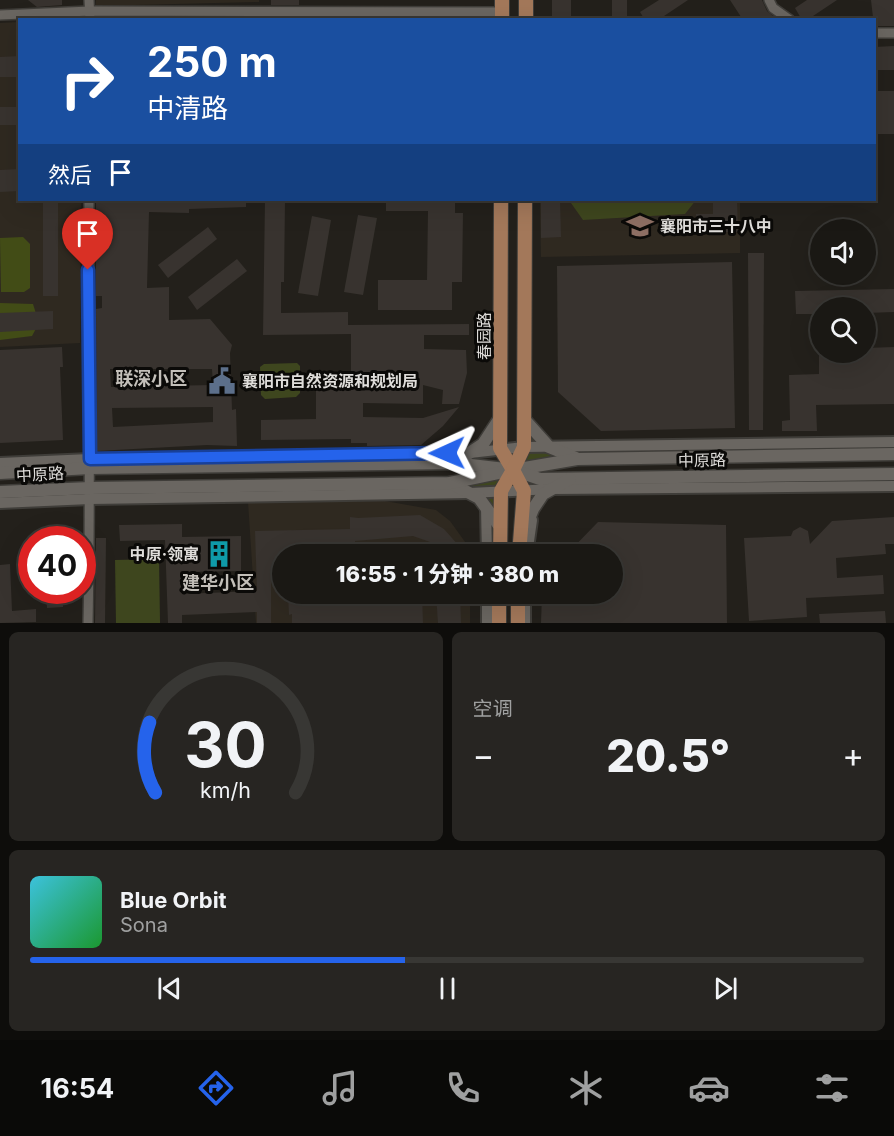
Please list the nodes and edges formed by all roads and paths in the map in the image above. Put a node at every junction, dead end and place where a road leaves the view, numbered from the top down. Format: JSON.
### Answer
{"nodes":[{"id":1,"x":89,"y":0,"type":"edge"},
{"id":2,"x":526,"y":0,"type":"edge"},
{"id":3,"x":769,"y":0,"type":"edge"},
{"id":4,"x":502,"y":11,"type":"edge"},
{"id":5,"x":0,"y":15,"type":"edge"},
{"id":6,"x":90,"y":15,"type":"edge"},
{"id":7,"x":526,"y":18,"type":"edge"},
{"id":8,"x":787,"y":18,"type":"edge"},
{"id":9,"x":876,"y":33,"type":"edge"},
{"id":10,"x":894,"y":33,"type":"edge"},
{"id":11,"x":89,"y":201,"type":"edge"},
{"id":12,"x":501,"y":201,"type":"edge"},
{"id":13,"x":525,"y":201,"type":"edge"},
{"id":14,"x":500,"y":418,"type":"junction"},
{"id":15,"x":524,"y":419,"type":"junction"},
{"id":16,"x":894,"y":442,"type":"edge"},
{"id":17,"x":524,"y":447,"type":"junction"},
{"id":18,"x":549,"y":447,"type":"junction"},
{"id":19,"x":500,"y":448,"type":"junction"},
{"id":20,"x":470,"y":453,"type":"junction"},
{"id":21,"x":894,"y":454,"type":"edge"},
{"id":22,"x":577,"y":459,"type":"junction"},
{"id":23,"x":0,"y":463,"type":"edge"},
{"id":24,"x":454,"y":463,"type":"junction"},
{"id":25,"x":90,"y":464,"type":"junction"},
{"id":26,"x":513,"y":470,"type":"junction"},
{"id":27,"x":0,"y":473,"type":"edge"},
{"id":28,"x":894,"y":474,"type":"edge"},
{"id":29,"x":572,"y":478,"type":"junction"},
{"id":30,"x":450,"y":483,"type":"junction"},
{"id":31,"x":894,"y":486,"type":"edge"},
{"id":32,"x":552,"y":489,"type":"junction"},
{"id":33,"x":501,"y":491,"type":"junction"},
{"id":34,"x":524,"y":491,"type":"junction"},
{"id":35,"x":0,"y":492,"type":"edge"},
{"id":36,"x":90,"y":493,"type":"junction"},
{"id":37,"x":470,"y":493,"type":"junction"},
{"id":38,"x":0,"y":503,"type":"edge"},
{"id":39,"x":486,"y":507,"type":"junction"},
{"id":40,"x":533,"y":509,"type":"junction"},
{"id":41,"x":500,"y":526,"type":"junction"},
{"id":42,"x":488,"y":544,"type":"edge"},
{"id":43,"x":500,"y":544,"type":"edge"},
{"id":44,"x":519,"y":544,"type":"edge"},
{"id":45,"x":521,"y":544,"type":"edge"},
{"id":46,"x":528,"y":544,"type":"edge"},
{"id":47,"x":487,"y":604,"type":"edge"},
{"id":48,"x":499,"y":604,"type":"edge"},
{"id":49,"x":518,"y":604,"type":"edge"},
{"id":50,"x":525,"y":604,"type":"edge"},
{"id":51,"x":88,"y":623,"type":"edge"},
{"id":52,"x":487,"y":623,"type":"edge"},
{"id":53,"x":499,"y":623,"type":"edge"},
{"id":54,"x":518,"y":623,"type":"edge"},
{"id":55,"x":525,"y":623,"type":"edge"}],
"edges":[{"from":1,"to":6,"type":"street"},
{"from":2,"to":7,"type":"main road"},
{"from":3,"to":8,"type":"street"},
{"from":4,"to":6,"type":"street"},
{"from":5,"to":6,"type":"street"},
{"from":9,"to":10,"type":"street"},
{"from":11,"to":25,"type":"street"},
{"from":12,"to":14,"type":"main road","name":"春园路"},
{"from":13,"to":15,"type":"main road"},
{"from":14,"to":19,"type":"main road","name":"春园路"},
{"from":14,"to":20,"type":"main road"},
{"from":15,"to":17,"type":"main road"},
{"from":15,"to":18,"type":"main road"},
{"from":16,"to":18,"type":"street"},
{"from":17,"to":18,"type":"street"},
{"from":17,"to":19,"type":"street"},
{"from":17,"to":26,"type":"main road"},
{"from":18,"to":22,"type":"main road"},
{"from":19,"to":20,"type":"street"},
{"from":19,"to":26,"type":"main road"},
{"from":20,"to":24,"type":"main road"},
{"from":20,"to":25,"type":"street"},
{"from":21,"to":22,"type":"main road","name":"中原路"},
{"from":22,"to":26,"type":"main road","name":"中原路"},
{"from":23,"to":25,"type":"street"},
{"from":24,"to":25,"type":"main road","name":"中原路"},
{"from":24,"to":26,"type":"main road","name":"中原路"},
{"from":25,"to":27,"type":"main road","name":"中原路"},
{"from":25,"to":36,"type":"street"},
{"from":26,"to":29,"type":"main road","name":"中原路"},
{"from":26,"to":30,"type":"main road","name":"中原路"},
{"from":26,"to":33,"type":"main road"},
{"from":26,"to":34,"type":"main road"},
{"from":28,"to":29,"type":"main road","name":"中原路"},
{"from":29,"to":32,"type":"main road"},
{"from":30,"to":36,"type":"main road","name":"中原路"},
{"from":30,"to":37,"type":"main road"},
{"from":31,"to":32,"type":"street"},
{"from":32,"to":34,"type":"street"},
{"from":32,"to":40,"type":"main road"},
{"from":33,"to":34,"type":"street"},
{"from":33,"to":37,"type":"street"},
{"from":33,"to":41,"type":"main road"},
{"from":34,"to":44,"type":"main road"},
{"from":35,"to":36,"type":"main road","name":"中原路"},
{"from":36,"to":37,"type":"street"},
{"from":36,"to":38,"type":"street"},
{"from":36,"to":51,"type":"street"},
{"from":37,"to":39,"type":"main road"},
{"from":39,"to":41,"type":"main road"},
{"from":39,"to":42,"type":"street"},
{"from":40,"to":45,"type":"main road"},
{"from":40,"to":46,"type":"street"},
{"from":41,"to":43,"type":"main road"},
{"from":47,"to":52,"type":"street"},
{"from":48,"to":53,"type":"main road"},
{"from":49,"to":54,"type":"main road"},
{"from":50,"to":55,"type":"street"}]}
